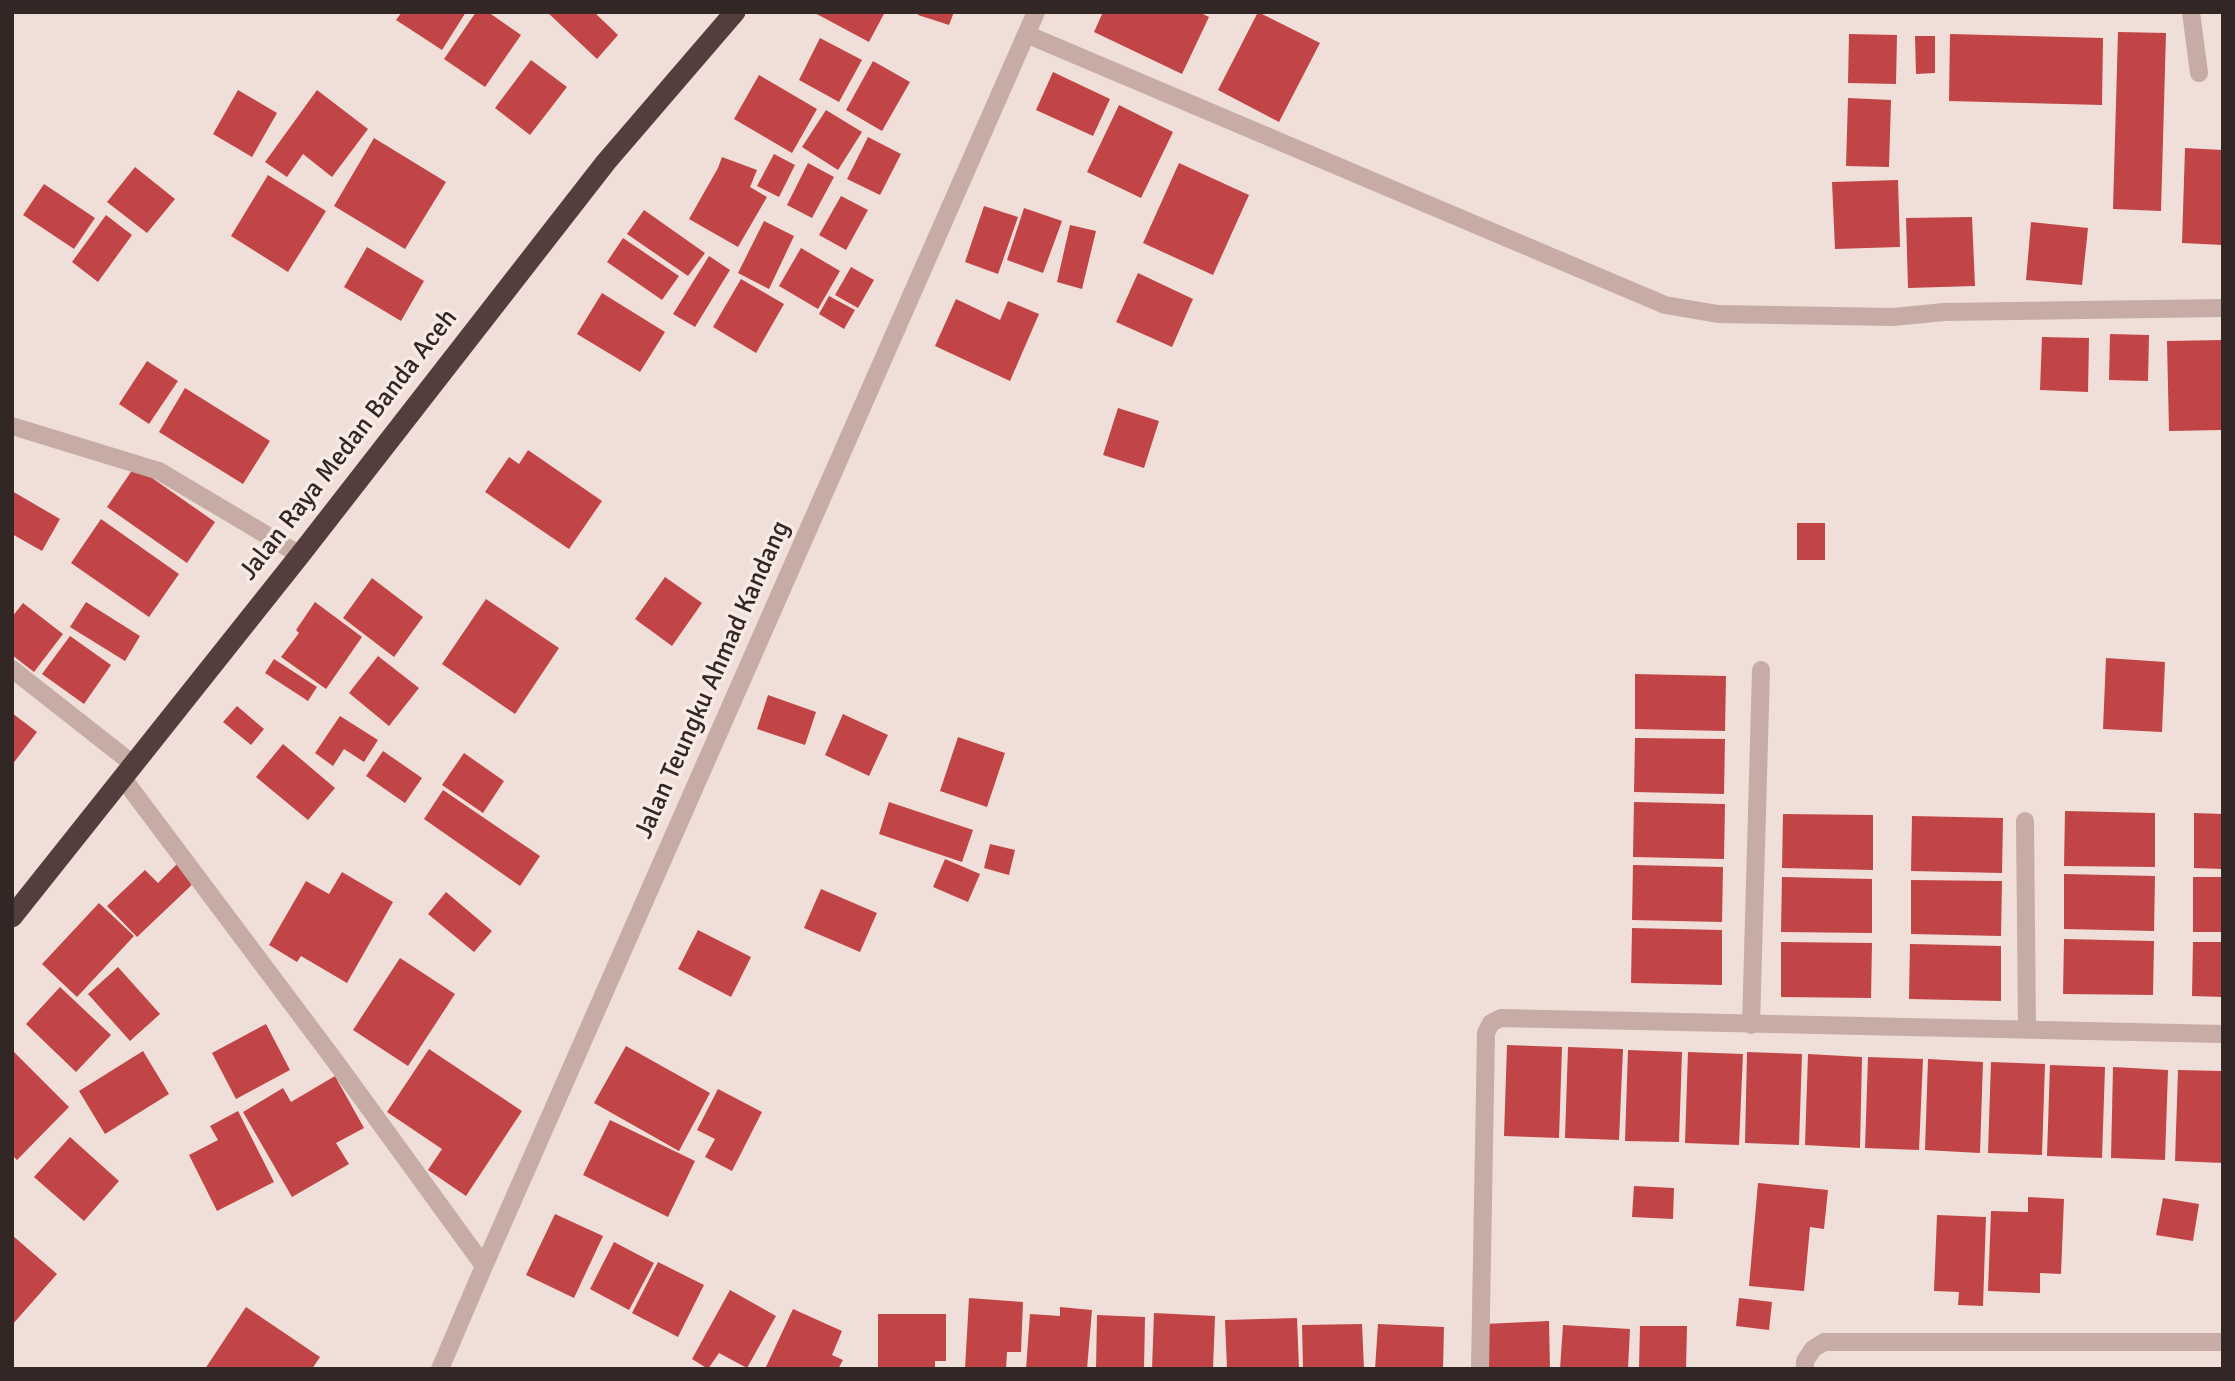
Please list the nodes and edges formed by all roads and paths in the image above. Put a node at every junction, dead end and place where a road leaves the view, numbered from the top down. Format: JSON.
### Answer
{"nodes":[{"id":1,"x":735,"y":12,"type":"edge"},
{"id":2,"x":1036,"y":12,"type":"edge"},
{"id":3,"x":2191,"y":12,"type":"edge"},
{"id":4,"x":1026,"y":34,"type":"junction"},
{"id":5,"x":2199,"y":73,"type":"dead end"},
{"id":6,"x":2223,"y":308,"type":"edge"},
{"id":7,"x":12,"y":426,"type":"edge"},
{"id":8,"x":300,"y":555,"type":"junction"},
{"id":9,"x":12,"y":669,"type":"edge"},
{"id":10,"x":1761,"y":670,"type":"dead end"},
{"id":11,"x":127,"y":771,"type":"junction"},
{"id":12,"x":2025,"y":821,"type":"dead end"},
{"id":13,"x":12,"y":917,"type":"edge"},
{"id":14,"x":1751,"y":1025,"type":"junction"},
{"id":15,"x":2027,"y":1030,"type":"junction"},
{"id":16,"x":2223,"y":1034,"type":"edge"},
{"id":17,"x":484,"y":1266,"type":"junction"},
{"id":18,"x":2223,"y":1342,"type":"edge"},
{"id":19,"x":440,"y":1369,"type":"edge"},
{"id":20,"x":1480,"y":1369,"type":"edge"},
{"id":21,"x":1805,"y":1369,"type":"edge"}],
"edges":[{"from":1,"to":8,"type":"highway","name":"Jalan Raya Medan Banda Aceh"},
{"from":2,"to":4,"type":"street","name":"Jalan Teungku Ahmad Kandang"},
{"from":3,"to":5,"type":"street"},
{"from":4,"to":6,"type":"street"},
{"from":4,"to":17,"type":"street","name":"Jalan Teungku Ahmad Kandang"},
{"from":7,"to":8,"type":"street"},
{"from":8,"to":11,"type":"highway","name":"Jalan Raya Medan Banda Aceh"},
{"from":9,"to":11,"type":"street"},
{"from":10,"to":14,"type":"street"},
{"from":11,"to":13,"type":"highway","name":"Jalan Raya Medan Banda Aceh"},
{"from":11,"to":17,"type":"street"},
{"from":12,"to":15,"type":"street"},
{"from":14,"to":15,"type":"street"},
{"from":14,"to":20,"type":"street"},
{"from":15,"to":16,"type":"street"},
{"from":17,"to":19,"type":"street","name":"Jalan Teungku Ahmad Kandang"},
{"from":18,"to":21,"type":"street"}]}
